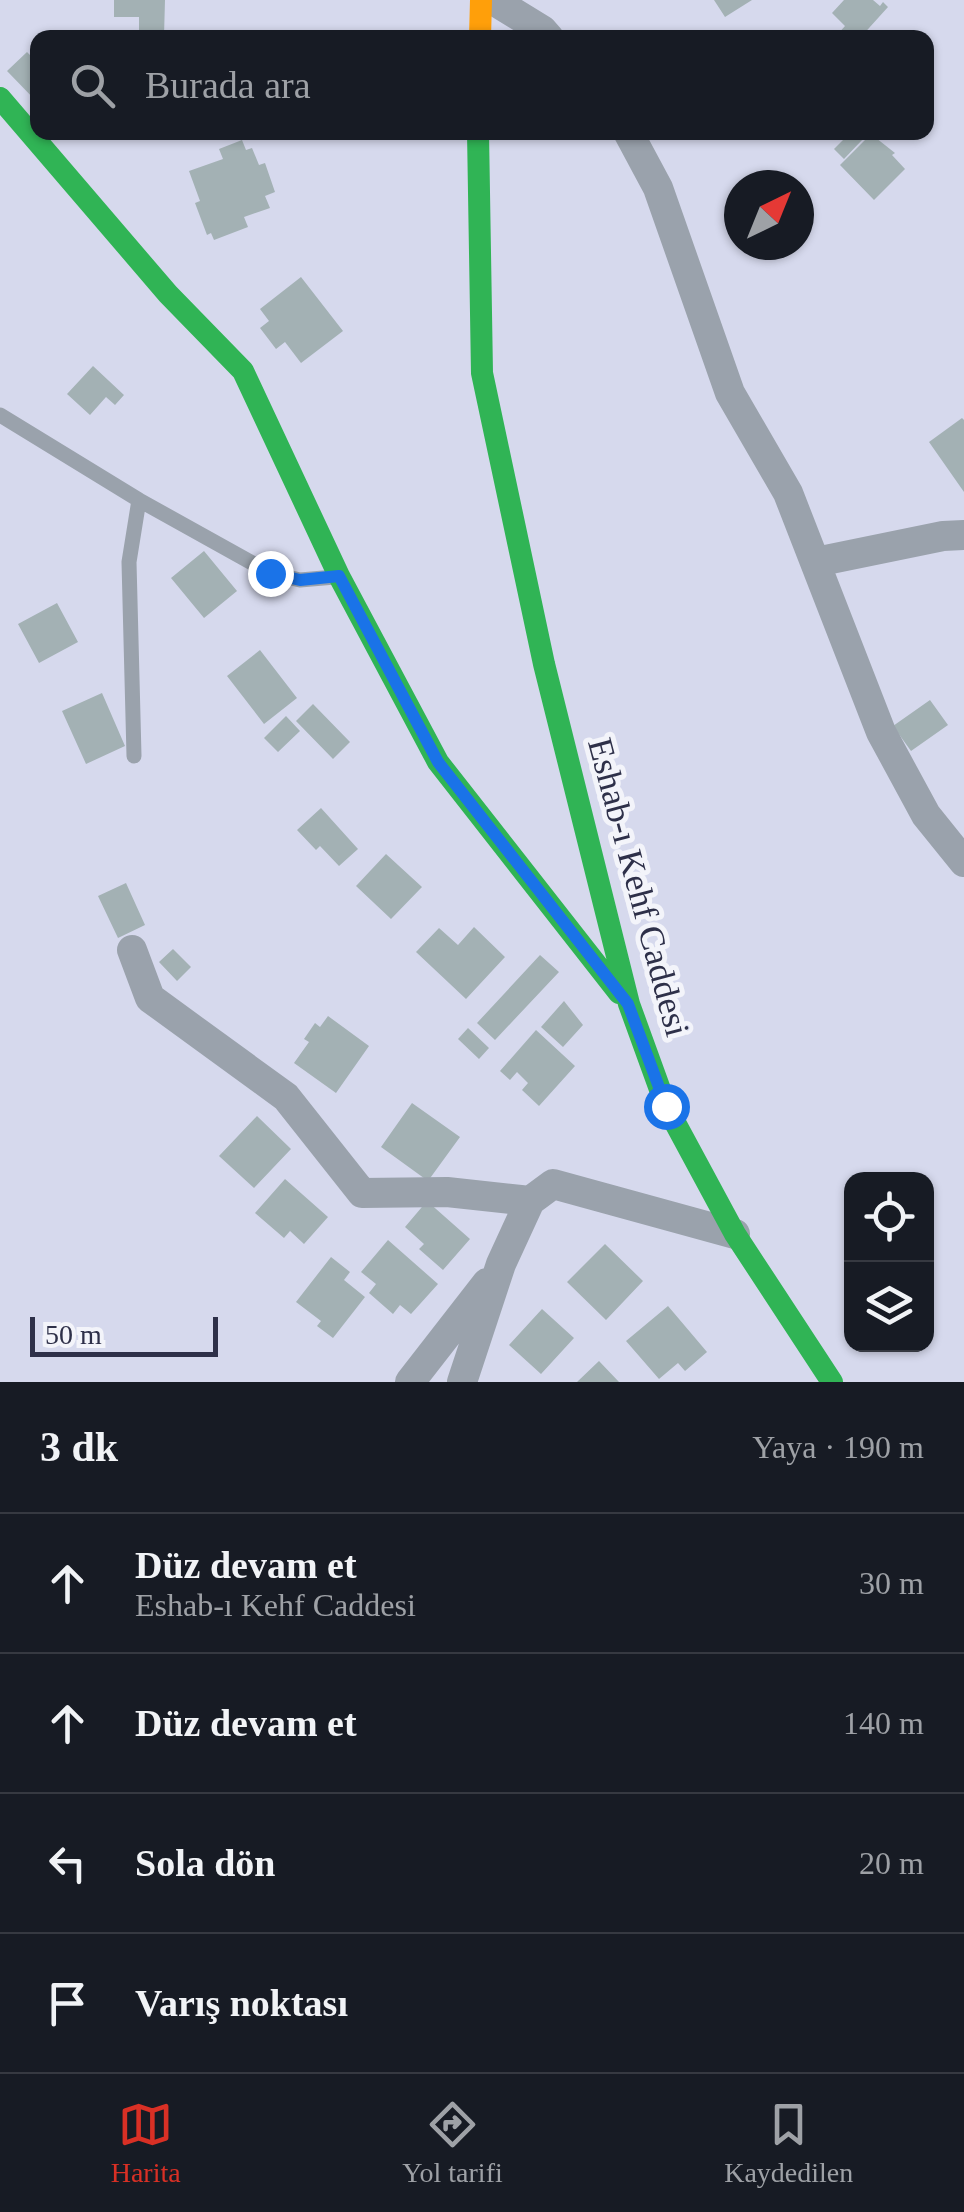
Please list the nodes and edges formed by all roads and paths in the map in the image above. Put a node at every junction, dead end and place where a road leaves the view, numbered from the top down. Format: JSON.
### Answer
{"nodes":[{"id":1,"x":481,"y":0,"type":"edge"},
{"id":2,"x":516,"y":5,"type":"edge"},
{"id":3,"x":480,"y":30,"type":"edge"},
{"id":4,"x":541,"y":30,"type":"edge"},
{"id":5,"x":0,"y":98,"type":"edge"},
{"id":6,"x":30,"y":133,"type":"edge"},
{"id":7,"x":36,"y":140,"type":"edge"},
{"id":8,"x":478,"y":140,"type":"edge"},
{"id":9,"x":632,"y":140,"type":"edge"},
{"id":10,"x":0,"y":415,"type":"edge"},
{"id":11,"x":138,"y":500,"type":"junction"},
{"id":12,"x":964,"y":535,"type":"edge"},
{"id":13,"x":816,"y":562,"type":"junction"},
{"id":14,"x":339,"y":576,"type":"junction"},
{"id":15,"x":134,"y":756,"type":"dead end"},
{"id":16,"x":964,"y":862,"type":"edge"},
{"id":17,"x":132,"y":950,"type":"dead end"},
{"id":18,"x":628,"y":1004,"type":"junction"},
{"id":19,"x":530,"y":1200,"type":"junction"},
{"id":20,"x":735,"y":1234,"type":"junction"},
{"id":21,"x":501,"y":1264,"type":"junction"},
{"id":22,"x":410,"y":1382,"type":"edge"},
{"id":23,"x":462,"y":1382,"type":"edge"},
{"id":24,"x":832,"y":1382,"type":"edge"}],
"edges":[{"from":1,"to":3,"type":"street"},
{"from":2,"to":4,"type":"street"},
{"from":5,"to":6,"type":"street"},
{"from":7,"to":14,"type":"street"},
{"from":8,"to":18,"type":"street","name":"Eshab-ı Kehf Caddesi"},
{"from":9,"to":13,"type":"street"},
{"from":10,"to":11,"type":"lane"},
{"from":11,"to":14,"type":"lane"},
{"from":11,"to":15,"type":"lane"},
{"from":12,"to":13,"type":"street"},
{"from":13,"to":16,"type":"street"},
{"from":14,"to":18,"type":"street"},
{"from":17,"to":19,"type":"street"},
{"from":18,"to":20,"type":"street","name":"Eshab-ı Kehf Caddesi"},
{"from":19,"to":20,"type":"street"},
{"from":19,"to":21,"type":"street"},
{"from":20,"to":24,"type":"street","name":"Eshab-ı Kehf Caddesi"},
{"from":21,"to":22,"type":"street"},
{"from":21,"to":23,"type":"street"}]}
